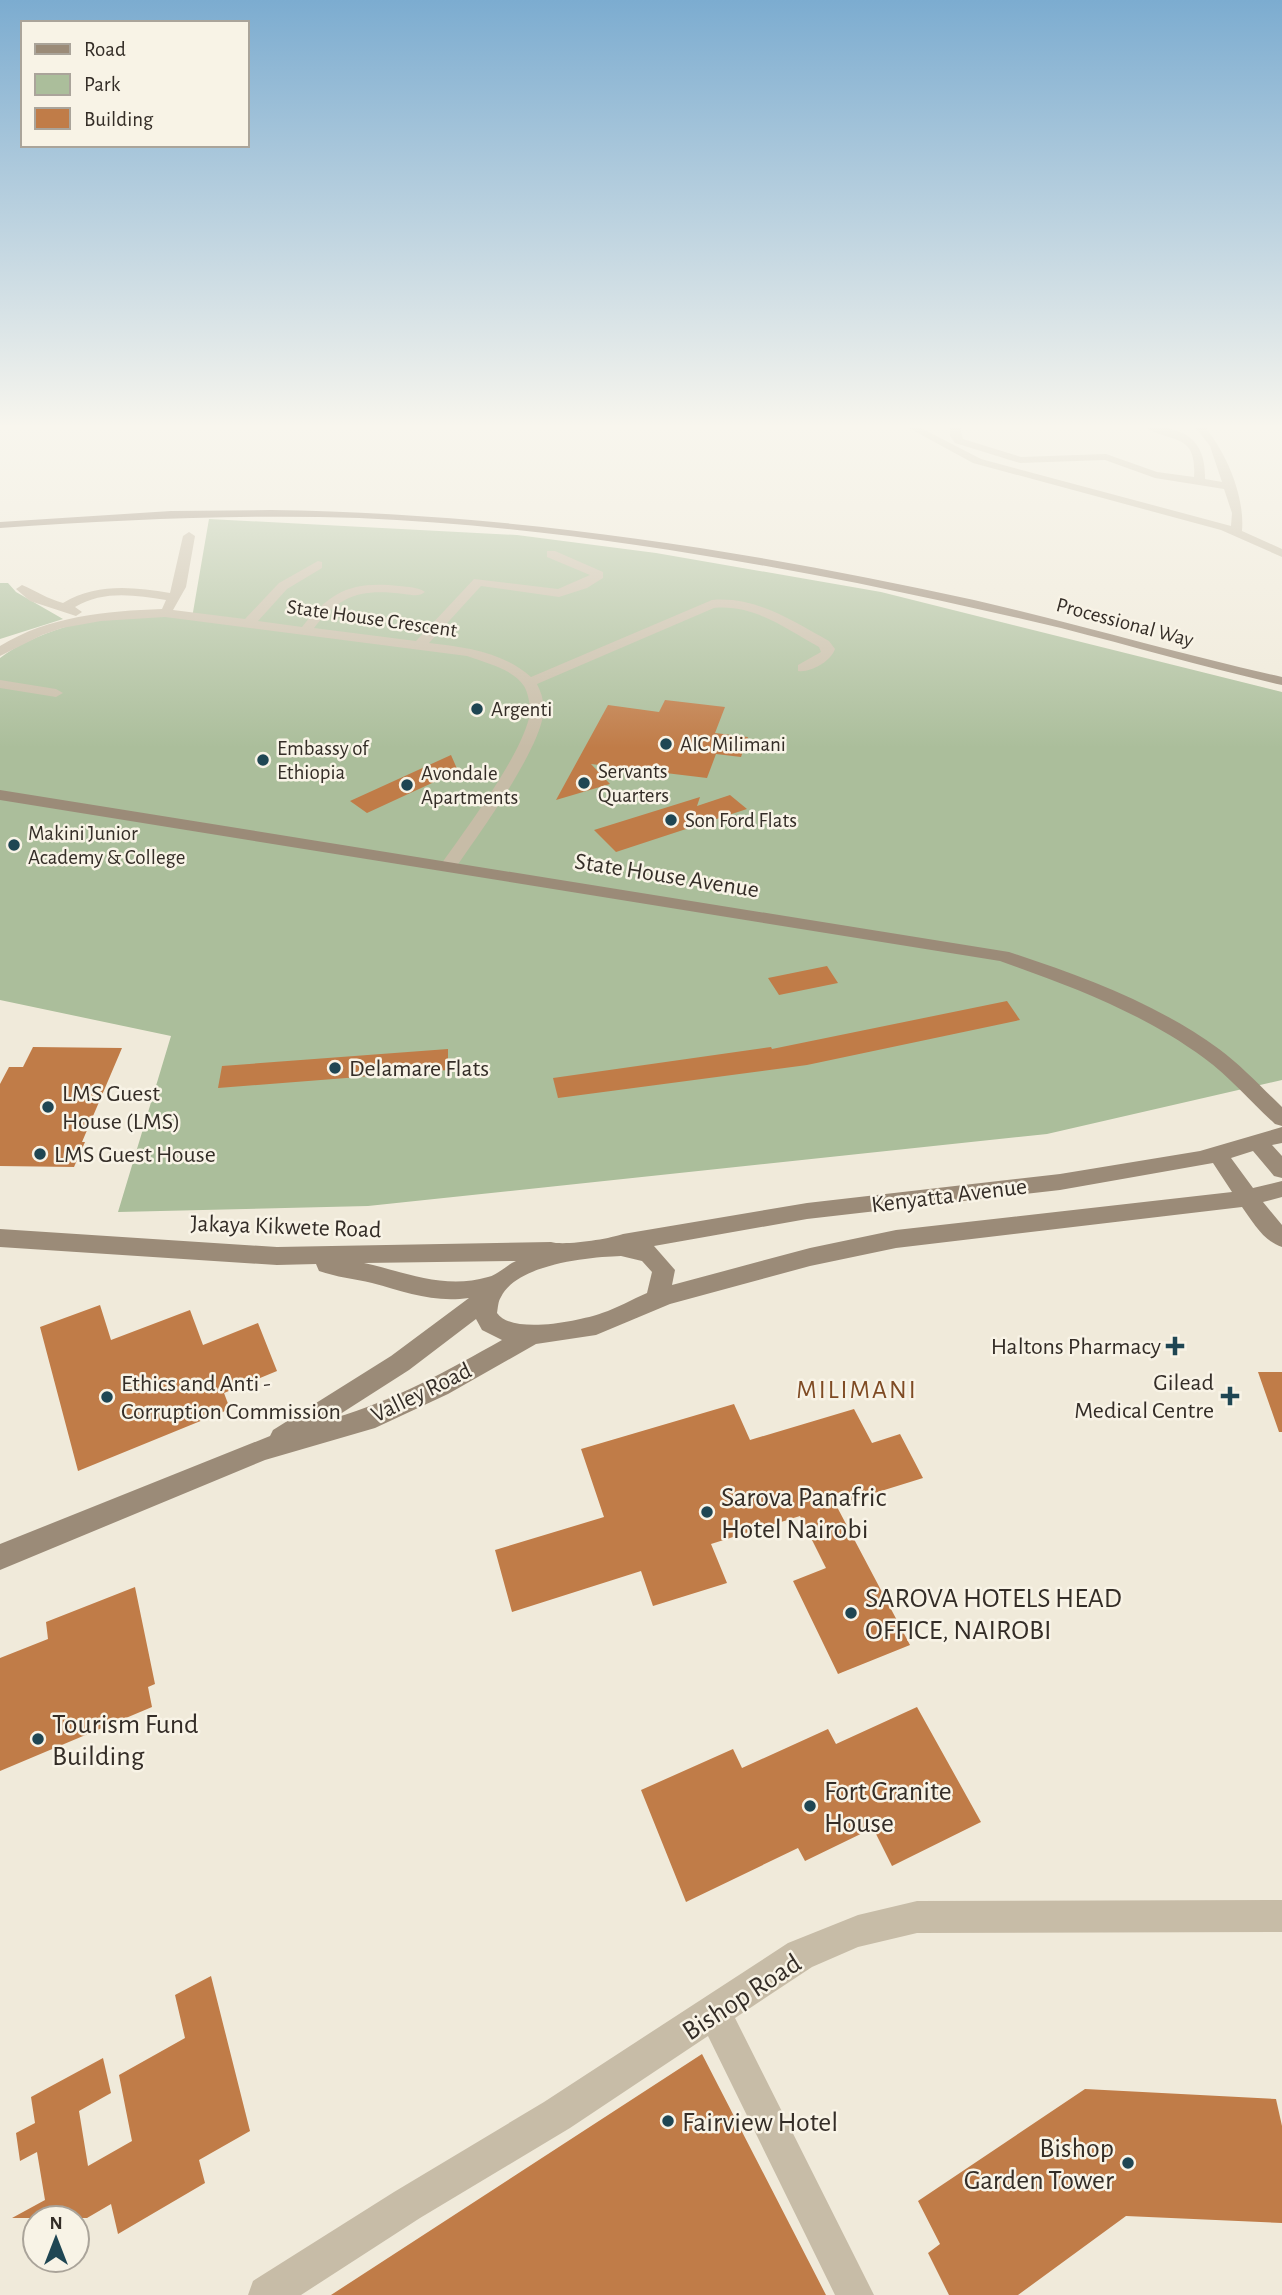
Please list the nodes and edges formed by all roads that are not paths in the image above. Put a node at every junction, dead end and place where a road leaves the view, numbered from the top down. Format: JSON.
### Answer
{"nodes":[{"id":1,"x":582,"y":534,"type":"edge"},
{"id":2,"x":1241,"y":534,"type":"edge"},
{"id":3,"x":189,"y":536,"type":"dead end"},
{"id":4,"x":1282,"y":553,"type":"edge"},
{"id":5,"x":551,"y":554,"type":"dead end"},
{"id":6,"x":318,"y":565,"type":"dead end"},
{"id":7,"x":22,"y":589,"type":"dead end"},
{"id":8,"x":419,"y":592,"type":"dead end"},
{"id":9,"x":172,"y":597,"type":"junction"},
{"id":10,"x":68,"y":605,"type":"junction"},
{"id":11,"x":165,"y":612,"type":"junction"},
{"id":12,"x":183,"y":615,"type":"junction"},
{"id":13,"x":92,"y":619,"type":"junction"},
{"id":14,"x":249,"y":623,"type":"junction"},
{"id":15,"x":306,"y":631,"type":"junction"},
{"id":16,"x":421,"y":645,"type":"junction"},
{"id":17,"x":0,"y":652,"type":"edge"},
{"id":18,"x":0,"y":662,"type":"edge"},
{"id":19,"x":803,"y":668,"type":"dead end"},
{"id":20,"x":1282,"y":681,"type":"edge"},
{"id":21,"x":528,"y":683,"type":"junction"},
{"id":22,"x":0,"y":684,"type":"edge"},
{"id":23,"x":56,"y":693,"type":"dead end"},
{"id":24,"x":0,"y":795,"type":"edge"},
{"id":25,"x":448,"y":866,"type":"junction"},
{"id":26,"x":1282,"y":1119,"type":"edge"},
{"id":27,"x":1282,"y":1135,"type":"edge"},
{"id":28,"x":1257,"y":1142,"type":"junction"},
{"id":29,"x":1217,"y":1153,"type":"junction"},
{"id":30,"x":1282,"y":1170,"type":"edge"},
{"id":31,"x":1282,"y":1189,"type":"edge"},
{"id":32,"x":972,"y":1193,"type":"junction"},
{"id":33,"x":1248,"y":1198,"type":"junction"},
{"id":34,"x":986,"y":1228,"type":"junction"},
{"id":35,"x":0,"y":1238,"type":"edge"},
{"id":36,"x":1282,"y":1238,"type":"edge"},
{"id":37,"x":614,"y":1245,"type":"junction"},
{"id":38,"x":570,"y":1250,"type":"junction"},
{"id":39,"x":277,"y":1256,"type":"junction"},
{"id":40,"x":490,"y":1292,"type":"junction"},
{"id":41,"x":658,"y":1298,"type":"junction"},
{"id":42,"x":533,"y":1334,"type":"junction"},
{"id":43,"x":262,"y":1450,"type":"junction"},
{"id":44,"x":0,"y":1558,"type":"edge"},
{"id":45,"x":1282,"y":1916,"type":"edge"},
{"id":46,"x":714,"y":2012,"type":"junction"},
{"id":47,"x":267,"y":2295,"type":"edge"},
{"id":48,"x":855,"y":2295,"type":"edge"}],
"edges":[{"from":1,"to":20,"type":"main road","name":"Processional Way"},
{"from":2,"to":4,"type":"street"},
{"from":3,"to":9,"type":"street"},
{"from":5,"to":16,"type":"street"},
{"from":6,"to":14,"type":"street"},
{"from":7,"to":10,"type":"street"},
{"from":8,"to":15,"type":"street"},
{"from":9,"to":10,"type":"street"},
{"from":9,"to":11,"type":"street"},
{"from":10,"to":13,"type":"street"},
{"from":11,"to":12,"type":"street","name":"State House Crescent"},
{"from":11,"to":13,"type":"street","name":"State House Crescent"},
{"from":12,"to":14,"type":"street","name":"State House Crescent"},
{"from":12,"to":18,"type":"street"},
{"from":13,"to":17,"type":"street","name":"State House Crescent"},
{"from":14,"to":15,"type":"street","name":"State House Crescent"},
{"from":15,"to":16,"type":"street","name":"State House Crescent"},
{"from":16,"to":21,"type":"street","name":"State House Crescent"},
{"from":19,"to":21,"type":"street"},
{"from":21,"to":25,"type":"street"},
{"from":22,"to":23,"type":"street"},
{"from":24,"to":25,"type":"main road","name":"State House Avenue"},
{"from":25,"to":26,"type":"main road","name":"State House Avenue"},
{"from":27,"to":28,"type":"main road","name":"Kenyatta Avenue"},
{"from":28,"to":29,"type":"main road","name":"Kenyatta Avenue"},
{"from":28,"to":30,"type":"main road"},
{"from":29,"to":32,"type":"main road","name":"Kenyatta Avenue"},
{"from":29,"to":33,"type":"main road"},
{"from":31,"to":33,"type":"main road","name":"Kenyatta Avenue"},
{"from":32,"to":34,"type":"main road"},
{"from":32,"to":37,"type":"main road","name":"Kenyatta Avenue"},
{"from":33,"to":34,"type":"main road","name":"Kenyatta Avenue"},
{"from":33,"to":36,"type":"main road"},
{"from":34,"to":41,"type":"main road","name":"Kenyatta Avenue"},
{"from":35,"to":39,"type":"main road","name":"Jakaya Kikwete Road"},
{"from":37,"to":38,"type":"main road"},
{"from":37,"to":41,"type":"main road"},
{"from":38,"to":39,"type":"main road","name":"Jakaya Kikwete Road"},
{"from":38,"to":40,"type":"main road","name":"Valley Road"},
{"from":39,"to":40,"type":"main road"},
{"from":40,"to":42,"type":"main road"},
{"from":40,"to":43,"type":"main road","name":"Valley Road"},
{"from":41,"to":42,"type":"main road","name":"Kenyatta Avenue"},
{"from":42,"to":43,"type":"main road","name":"Valley Road"},
{"from":43,"to":44,"type":"main road","name":"Valley Road"},
{"from":45,"to":46,"type":"street","name":"Bishop Road"},
{"from":46,"to":47,"type":"street","name":"Bishop Road"},
{"from":46,"to":48,"type":"street"}]}
